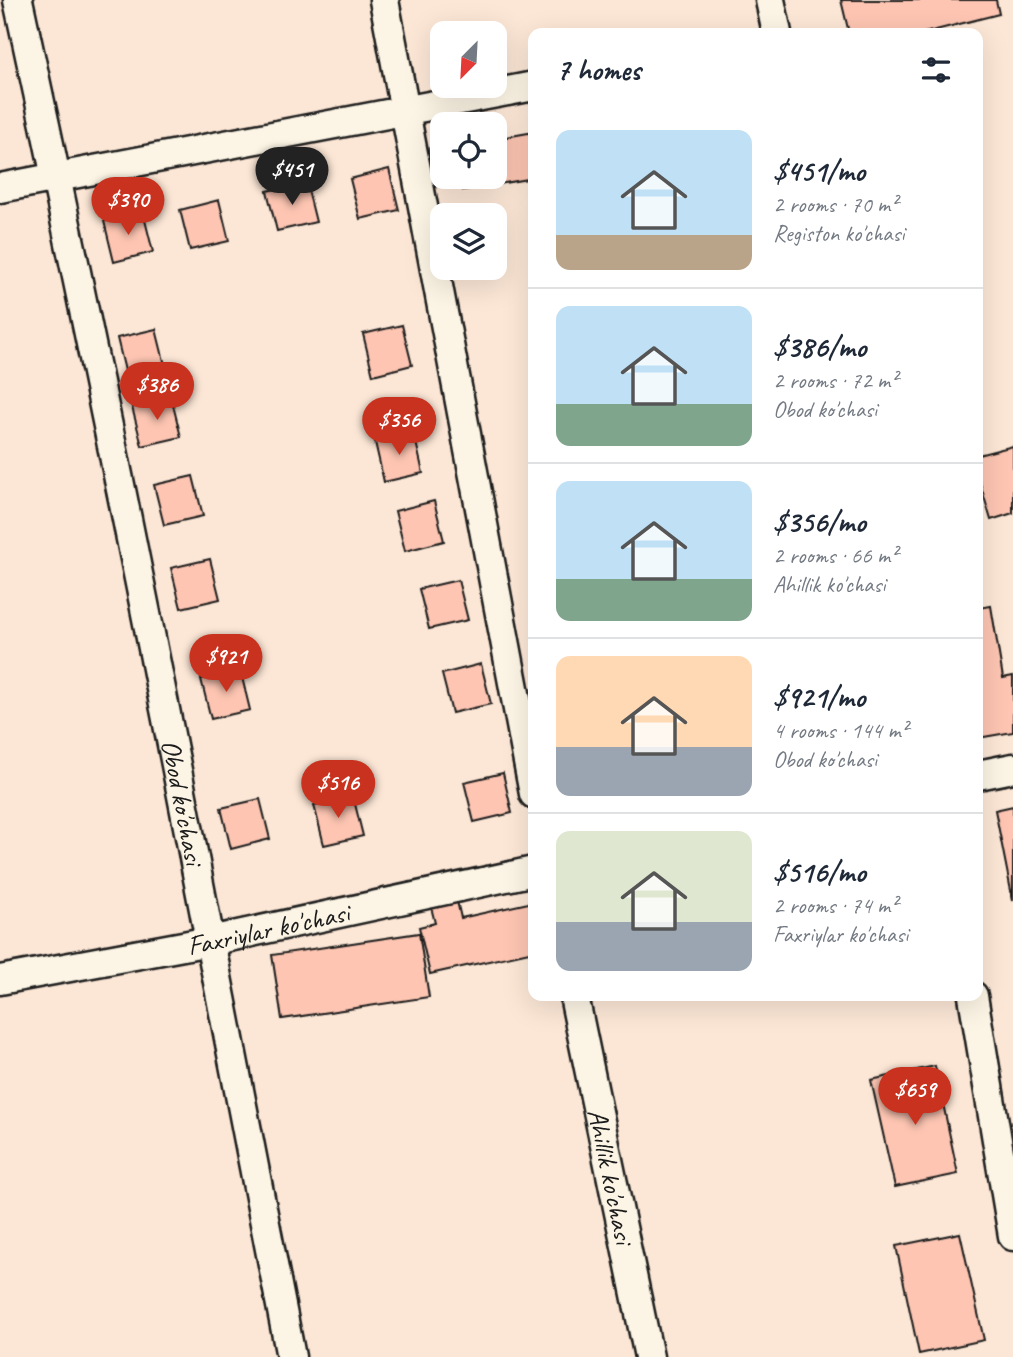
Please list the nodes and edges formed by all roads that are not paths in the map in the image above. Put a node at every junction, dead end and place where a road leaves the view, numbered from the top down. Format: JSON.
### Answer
{"nodes":[{"id":1,"x":18,"y":0,"type":"edge"},
{"id":2,"x":384,"y":0,"type":"edge"},
{"id":3,"x":770,"y":0,"type":"edge"},
{"id":4,"x":776,"y":28,"type":"edge"},
{"id":5,"x":528,"y":87,"type":"edge"},
{"id":6,"x":404,"y":110,"type":"junction"},
{"id":7,"x":56,"y":177,"type":"junction"},
{"id":8,"x":0,"y":188,"type":"edge"},
{"id":9,"x":528,"y":762,"type":"edge"},
{"id":10,"x":1013,"y":768,"type":"edge"},
{"id":11,"x":983,"y":774,"type":"edge"},
{"id":12,"x":528,"y":872,"type":"edge"},
{"id":13,"x":210,"y":941,"type":"junction"},
{"id":14,"x":0,"y":980,"type":"edge"},
{"id":15,"x":575,"y":1001,"type":"edge"},
{"id":16,"x":974,"y":1001,"type":"edge"},
{"id":17,"x":1013,"y":1236,"type":"edge"},
{"id":18,"x":291,"y":1357,"type":"edge"},
{"id":19,"x":649,"y":1357,"type":"edge"}],
"edges":[{"from":1,"to":7,"type":"street","name":"Obod ko'chasi"},
{"from":2,"to":6,"type":"street"},
{"from":3,"to":4,"type":"street"},
{"from":5,"to":6,"type":"street"},
{"from":6,"to":7,"type":"street"},
{"from":6,"to":9,"type":"street"},
{"from":7,"to":8,"type":"street"},
{"from":7,"to":13,"type":"street","name":"Obod ko'chasi"},
{"from":10,"to":11,"type":"street"},
{"from":12,"to":13,"type":"street","name":"Faxriylar ko'chasi"},
{"from":13,"to":14,"type":"street","name":"Faxriylar ko'chasi"},
{"from":13,"to":18,"type":"street","name":"Obod ko'chasi"},
{"from":15,"to":19,"type":"street","name":"Ahillik ko'chasi"},
{"from":16,"to":17,"type":"street"}]}
